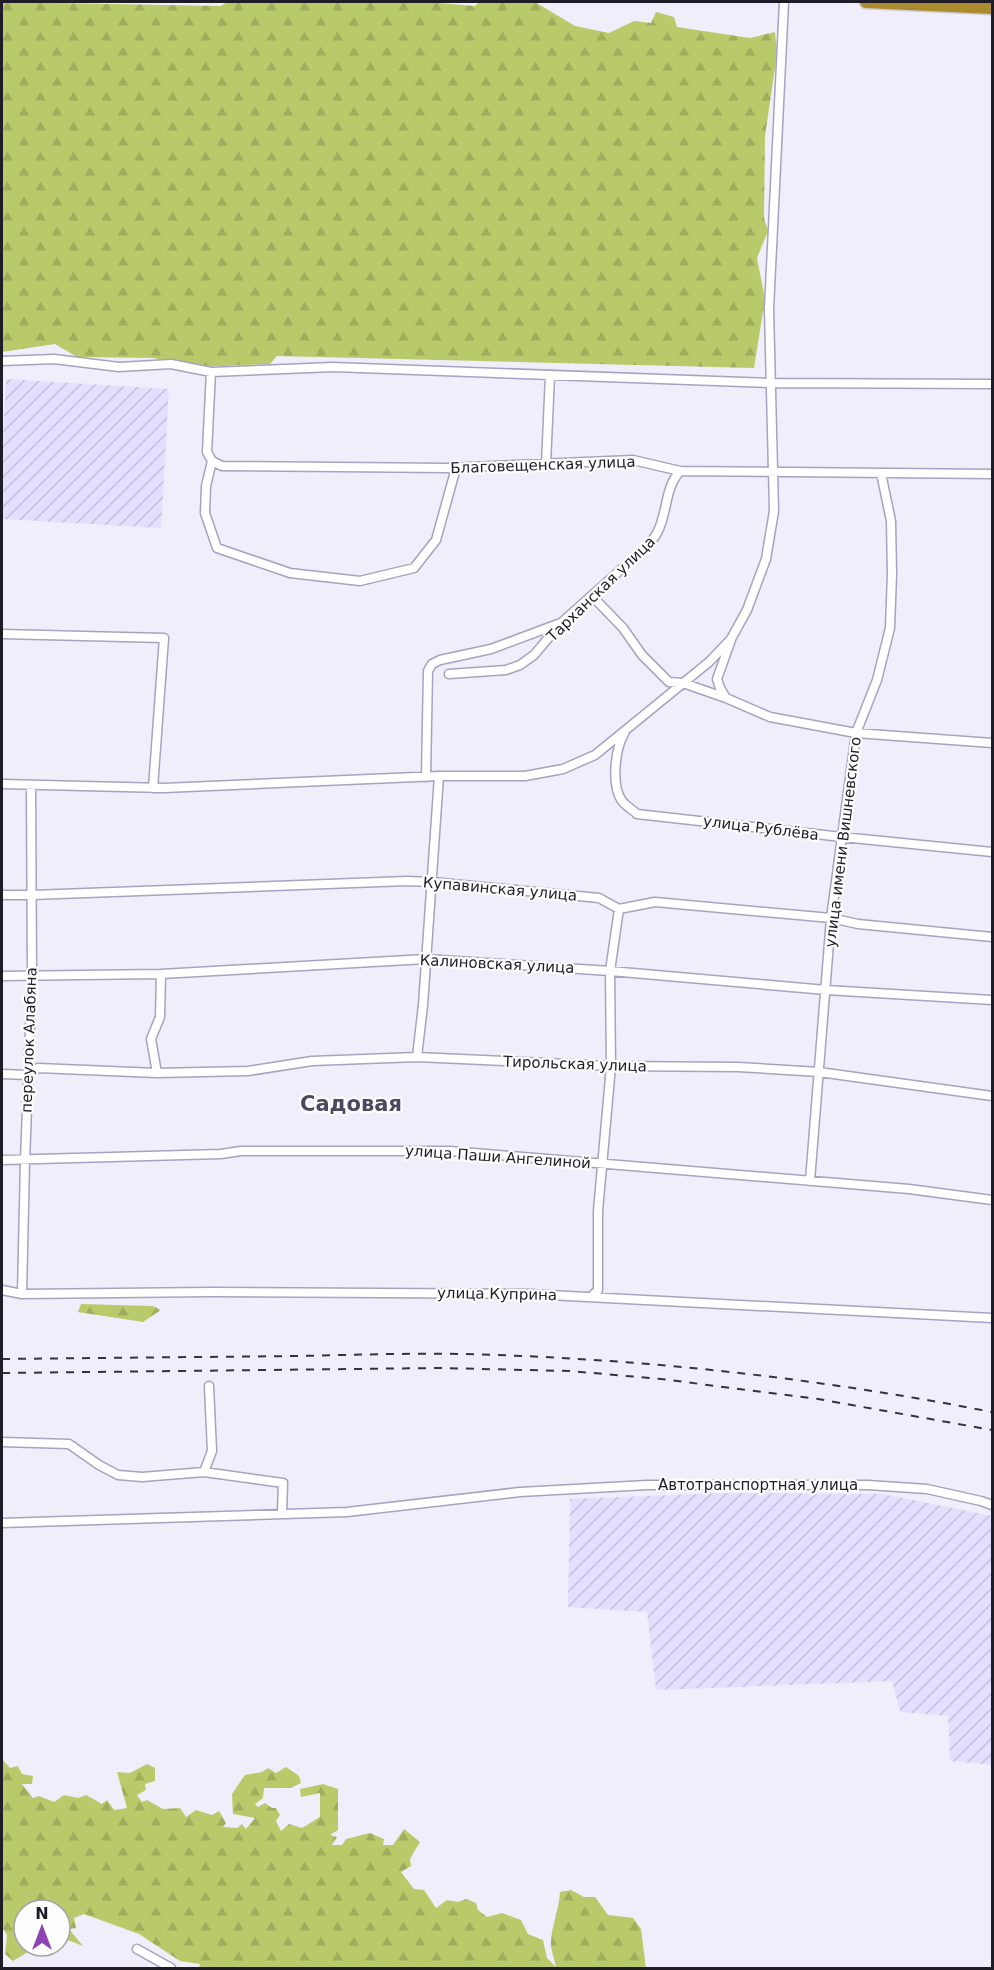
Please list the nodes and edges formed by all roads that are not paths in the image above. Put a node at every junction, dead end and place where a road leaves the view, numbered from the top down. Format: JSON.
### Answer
{"nodes":[{"id":1,"x":784,"y":2,"type":"edge"},
{"id":2,"x":866,"y":2,"type":"edge"},
{"id":3,"x":993,"y":8,"type":"edge"},
{"id":4,"x":2,"y":361,"type":"edge"},
{"id":5,"x":211,"y":372,"type":"junction"},
{"id":6,"x":550,"y":375,"type":"junction"},
{"id":7,"x":772,"y":383,"type":"junction"},
{"id":8,"x":993,"y":384,"type":"edge"},
{"id":9,"x":212,"y":461,"type":"junction"},
{"id":10,"x":546,"y":464,"type":"junction"},
{"id":11,"x":456,"y":468,"type":"junction"},
{"id":12,"x":680,"y":471,"type":"junction"},
{"id":13,"x":774,"y":471,"type":"junction"},
{"id":14,"x":881,"y":473,"type":"junction"},
{"id":15,"x":993,"y":474,"type":"edge"},
{"id":16,"x":592,"y":596,"type":"junction"},
{"id":17,"x":561,"y":623,"type":"junction"},
{"id":18,"x":2,"y":633,"type":"edge"},
{"id":19,"x":537,"y":633,"type":"junction"},
{"id":20,"x":731,"y":639,"type":"junction"},
{"id":21,"x":545,"y":643,"type":"junction"},
{"id":22,"x":449,"y":674,"type":"dead end"},
{"id":23,"x":683,"y":683,"type":"junction"},
{"id":24,"x":726,"y":698,"type":"junction"},
{"id":25,"x":628,"y":728,"type":"junction"},
{"id":26,"x":856,"y":733,"type":"junction"},
{"id":27,"x":993,"y":742,"type":"edge"},
{"id":28,"x":439,"y":776,"type":"junction"},
{"id":29,"x":426,"y":777,"type":"junction"},
{"id":30,"x":2,"y":784,"type":"edge"},
{"id":31,"x":30,"y":785,"type":"junction"},
{"id":32,"x":153,"y":788,"type":"junction"},
{"id":33,"x":842,"y":837,"type":"junction"},
{"id":34,"x":993,"y":852,"type":"edge"},
{"id":35,"x":432,"y":882,"type":"junction"},
{"id":36,"x":2,"y":895,"type":"edge"},
{"id":37,"x":32,"y":895,"type":"junction"},
{"id":38,"x":619,"y":909,"type":"junction"},
{"id":39,"x":831,"y":918,"type":"junction"},
{"id":40,"x":993,"y":937,"type":"edge"},
{"id":41,"x":426,"y":959,"type":"junction"},
{"id":42,"x":610,"y":971,"type":"junction"},
{"id":43,"x":161,"y":974,"type":"junction"},
{"id":44,"x":2,"y":976,"type":"edge"},
{"id":45,"x":32,"y":976,"type":"junction"},
{"id":46,"x":826,"y":990,"type":"junction"},
{"id":47,"x":993,"y":1000,"type":"edge"},
{"id":48,"x":417,"y":1057,"type":"junction"},
{"id":49,"x":611,"y":1066,"type":"junction"},
{"id":50,"x":819,"y":1072,"type":"junction"},
{"id":51,"x":157,"y":1073,"type":"junction"},
{"id":52,"x":2,"y":1074,"type":"edge"},
{"id":53,"x":28,"y":1074,"type":"junction"},
{"id":54,"x":993,"y":1096,"type":"edge"},
{"id":55,"x":2,"y":1160,"type":"edge"},
{"id":56,"x":25,"y":1161,"type":"junction"},
{"id":57,"x":602,"y":1164,"type":"junction"},
{"id":58,"x":810,"y":1181,"type":"junction"},
{"id":59,"x":993,"y":1200,"type":"edge"},
{"id":60,"x":2,"y":1290,"type":"edge"},
{"id":61,"x":22,"y":1294,"type":"junction"},
{"id":62,"x":591,"y":1297,"type":"junction"},
{"id":63,"x":993,"y":1318,"type":"edge"},
{"id":64,"x":208,"y":1386,"type":"dead end"},
{"id":65,"x":2,"y":1442,"type":"edge"},
{"id":66,"x":204,"y":1472,"type":"junction"},
{"id":67,"x":993,"y":1505,"type":"edge"},
{"id":68,"x":282,"y":1513,"type":"junction"},
{"id":69,"x":2,"y":1523,"type":"edge"},
{"id":70,"x":137,"y":1949,"type":"dead end"},
{"id":71,"x":171,"y":1968,"type":"edge"}],
"edges":[{"from":1,"to":7,"type":"street"},
{"from":2,"to":3,"type":"highway"},
{"from":4,"to":5,"type":"street"},
{"from":5,"to":6,"type":"street"},
{"from":5,"to":9,"type":"street"},
{"from":6,"to":7,"type":"street"},
{"from":6,"to":10,"type":"street"},
{"from":7,"to":8,"type":"street"},
{"from":7,"to":13,"type":"street"},
{"from":9,"to":11,"type":"street","name":"Благовещенская улица"},
{"from":9,"to":11,"type":"street"},
{"from":10,"to":11,"type":"street","name":"Благовещенская улица"},
{"from":10,"to":12,"type":"street","name":"Благовещенская улица"},
{"from":12,"to":13,"type":"street","name":"Благовещенская улица"},
{"from":12,"to":16,"type":"street","name":"Тарханская улица"},
{"from":13,"to":14,"type":"street","name":"Благовещенская улица"},
{"from":13,"to":20,"type":"street"},
{"from":14,"to":15,"type":"street","name":"Благовещенская улица"},
{"from":14,"to":26,"type":"street","name":"улица имени Вишневского"},
{"from":16,"to":17,"type":"street","name":"Тарханская улица"},
{"from":16,"to":23,"type":"street"},
{"from":17,"to":19,"type":"street"},
{"from":17,"to":21,"type":"street","name":"Тарханская улица"},
{"from":18,"to":32,"type":"street"},
{"from":19,"to":21,"type":"street"},
{"from":19,"to":29,"type":"street"},
{"from":20,"to":23,"type":"street"},
{"from":20,"to":24,"type":"street"},
{"from":21,"to":22,"type":"street","name":"Тарханская улица"},
{"from":23,"to":24,"type":"street"},
{"from":23,"to":25,"type":"street"},
{"from":24,"to":26,"type":"street"},
{"from":25,"to":28,"type":"street"},
{"from":25,"to":33,"type":"street","name":"улица Рублёва"},
{"from":26,"to":27,"type":"street"},
{"from":26,"to":33,"type":"street","name":"улица имени Вишневского"},
{"from":28,"to":29,"type":"street"},
{"from":28,"to":35,"type":"street"},
{"from":29,"to":32,"type":"street"},
{"from":30,"to":31,"type":"street"},
{"from":31,"to":32,"type":"street"},
{"from":31,"to":37,"type":"street","name":"переулок Алабяна"},
{"from":33,"to":34,"type":"street","name":"улица Рублёва"},
{"from":33,"to":39,"type":"street","name":"улица имени Вишневского"},
{"from":35,"to":37,"type":"street","name":"Купавинская улица"},
{"from":35,"to":38,"type":"street","name":"Купавинская улица"},
{"from":35,"to":41,"type":"street"},
{"from":36,"to":37,"type":"street","name":"Купавинская улица"},
{"from":37,"to":45,"type":"street","name":"переулок Алабяна"},
{"from":38,"to":39,"type":"street"},
{"from":38,"to":42,"type":"street"},
{"from":39,"to":40,"type":"street"},
{"from":39,"to":46,"type":"street","name":"улица имени Вишневского"},
{"from":41,"to":42,"type":"street","name":"Калиновская улица"},
{"from":41,"to":43,"type":"street","name":"Калиновская улица"},
{"from":41,"to":48,"type":"street"},
{"from":42,"to":46,"type":"street","name":"Калиновская улица"},
{"from":42,"to":49,"type":"street"},
{"from":43,"to":45,"type":"street","name":"Калиновская улица"},
{"from":43,"to":51,"type":"street"},
{"from":44,"to":45,"type":"street","name":"Калиновская улица"},
{"from":45,"to":53,"type":"street","name":"переулок Алабяна"},
{"from":46,"to":47,"type":"street","name":"Калиновская улица"},
{"from":46,"to":50,"type":"street","name":"улица имени Вишневского"},
{"from":48,"to":49,"type":"street","name":"Тирольская улица"},
{"from":48,"to":51,"type":"street","name":"Тирольская улица"},
{"from":49,"to":50,"type":"street","name":"Тирольская улица"},
{"from":49,"to":57,"type":"street"},
{"from":50,"to":54,"type":"street","name":"Тирольская улица"},
{"from":50,"to":58,"type":"street","name":"улица имени Вишневского"},
{"from":51,"to":53,"type":"street","name":"Тирольская улица"},
{"from":52,"to":53,"type":"street","name":"Тирольская улица"},
{"from":53,"to":56,"type":"street","name":"переулок Алабяна"},
{"from":55,"to":56,"type":"street","name":"улица Паши Ангелиной"},
{"from":56,"to":57,"type":"street","name":"улица Паши Ангелиной"},
{"from":56,"to":61,"type":"street","name":"переулок Алабяна"},
{"from":57,"to":58,"type":"street","name":"улица Паши Ангелиной"},
{"from":57,"to":62,"type":"street"},
{"from":58,"to":59,"type":"street","name":"улица Паши Ангелиной"},
{"from":60,"to":61,"type":"street","name":"улица Куприна"},
{"from":61,"to":62,"type":"street","name":"улица Куприна"},
{"from":62,"to":63,"type":"street","name":"улица Куприна"},
{"from":64,"to":66,"type":"street"},
{"from":65,"to":66,"type":"street"},
{"from":66,"to":68,"type":"street"},
{"from":67,"to":68,"type":"street","name":"Автотранспортная улица"},
{"from":68,"to":69,"type":"street","name":"Автотранспортная улица"},
{"from":70,"to":71,"type":"street"}]}
